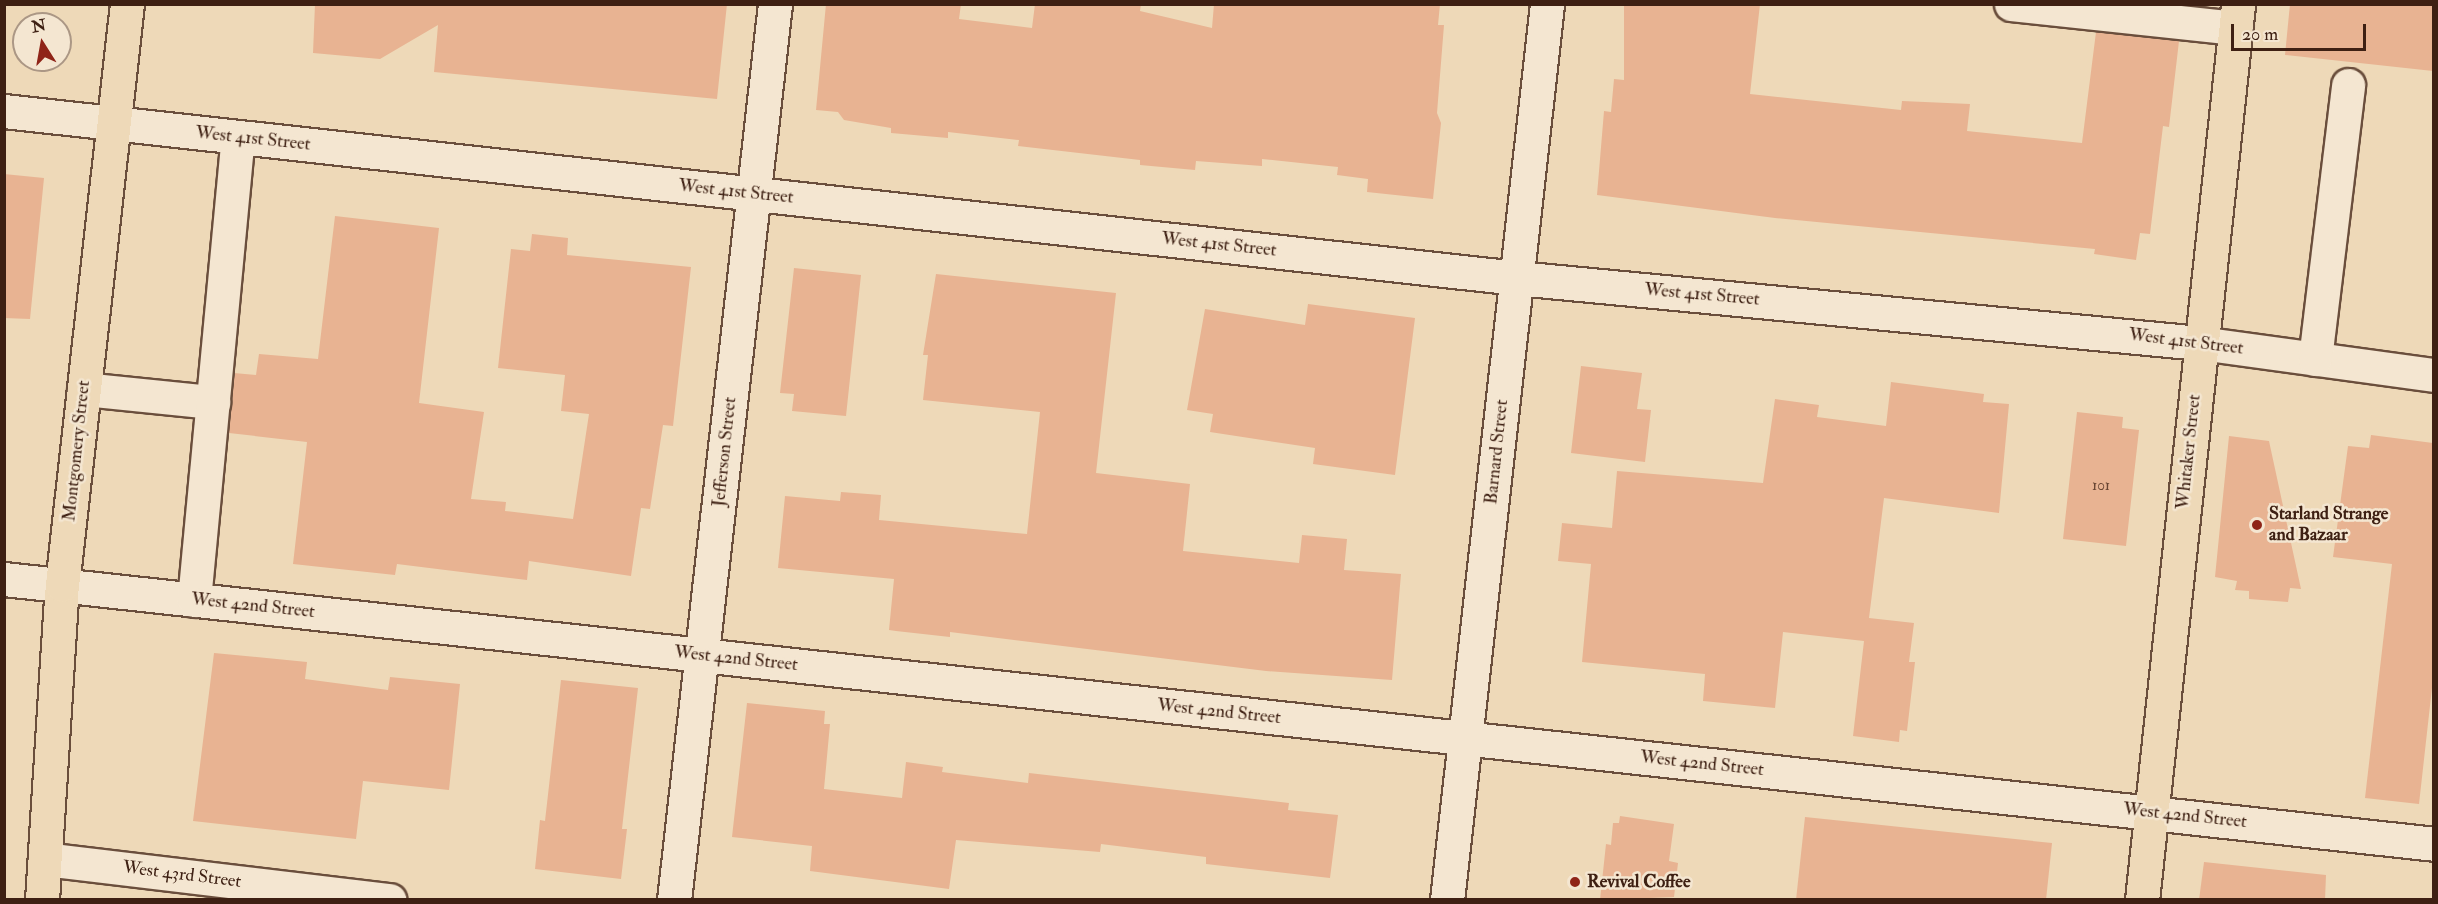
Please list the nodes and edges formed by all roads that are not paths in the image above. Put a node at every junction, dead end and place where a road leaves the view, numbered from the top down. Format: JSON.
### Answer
{"nodes":[{"id":1,"x":127,"y":4,"type":"edge"},
{"id":2,"x":775,"y":4,"type":"edge"},
{"id":3,"x":1547,"y":4,"type":"edge"},
{"id":4,"x":2011,"y":4,"type":"edge"},
{"id":5,"x":2101,"y":8,"type":"edge"},
{"id":6,"x":2237,"y":16,"type":"edge"},
{"id":7,"x":2348,"y":85,"type":"dead end"},
{"id":8,"x":4,"y":111,"type":"edge"},
{"id":9,"x":113,"y":124,"type":"junction"},
{"id":10,"x":238,"y":138,"type":"junction"},
{"id":11,"x":754,"y":194,"type":"junction"},
{"id":12,"x":1517,"y":278,"type":"junction"},
{"id":13,"x":2200,"y":343,"type":"junction"},
{"id":14,"x":2315,"y":359,"type":"junction"},
{"id":15,"x":2433,"y":375,"type":"edge"},
{"id":16,"x":84,"y":389,"type":"junction"},
{"id":17,"x":213,"y":402,"type":"junction"},
{"id":18,"x":4,"y":579,"type":"edge"},
{"id":19,"x":62,"y":585,"type":"junction"},
{"id":20,"x":194,"y":600,"type":"junction"},
{"id":21,"x":702,"y":655,"type":"junction"},
{"id":22,"x":1465,"y":738,"type":"junction"},
{"id":23,"x":2152,"y":812,"type":"junction"},
{"id":24,"x":2433,"y":844,"type":"edge"},
{"id":25,"x":45,"y":859,"type":"junction"},
{"id":26,"x":42,"y":900,"type":"edge"},
{"id":27,"x":390,"y":900,"type":"edge"},
{"id":28,"x":674,"y":900,"type":"edge"},
{"id":29,"x":1447,"y":900,"type":"edge"},
{"id":30,"x":2142,"y":900,"type":"edge"}],
"edges":[{"from":1,"to":9,"type":"main road","name":"Montgomery Street"},
{"from":2,"to":11,"type":"street","name":"Jefferson Street"},
{"from":3,"to":12,"type":"street","name":"Barnard Street"},
{"from":4,"to":5,"type":"street"},
{"from":5,"to":6,"type":"street"},
{"from":6,"to":13,"type":"main road","name":"Whitaker Street"},
{"from":7,"to":14,"type":"street"},
{"from":8,"to":9,"type":"street","name":"West 41st Street"},
{"from":9,"to":10,"type":"street","name":"West 41st Street"},
{"from":9,"to":16,"type":"main road","name":"Montgomery Street"},
{"from":10,"to":11,"type":"street","name":"West 41st Street"},
{"from":10,"to":17,"type":"street"},
{"from":11,"to":12,"type":"street","name":"West 41st Street"},
{"from":11,"to":21,"type":"street","name":"Jefferson Street"},
{"from":12,"to":13,"type":"street","name":"West 41st Street"},
{"from":12,"to":22,"type":"street","name":"Barnard Street"},
{"from":13,"to":14,"type":"street","name":"West 41st Street"},
{"from":13,"to":23,"type":"main road","name":"Whitaker Street"},
{"from":14,"to":15,"type":"street","name":"West 41st Street"},
{"from":16,"to":17,"type":"street"},
{"from":16,"to":19,"type":"main road","name":"Montgomery Street"},
{"from":17,"to":20,"type":"street"},
{"from":18,"to":19,"type":"street","name":"West 42nd Street"},
{"from":19,"to":20,"type":"street","name":"West 42nd Street"},
{"from":19,"to":25,"type":"main road","name":"Montgomery Street"},
{"from":20,"to":21,"type":"street","name":"West 42nd Street"},
{"from":21,"to":22,"type":"street","name":"West 42nd Street"},
{"from":21,"to":28,"type":"street","name":"Jefferson Street"},
{"from":22,"to":23,"type":"street","name":"West 42nd Street"},
{"from":22,"to":29,"type":"street","name":"Barnard Street"},
{"from":23,"to":24,"type":"street","name":"West 42nd Street"},
{"from":23,"to":30,"type":"main road","name":"Whitaker Street"},
{"from":25,"to":26,"type":"main road","name":"Montgomery Street"},
{"from":25,"to":27,"type":"street","name":"West 43rd Street"}]}
